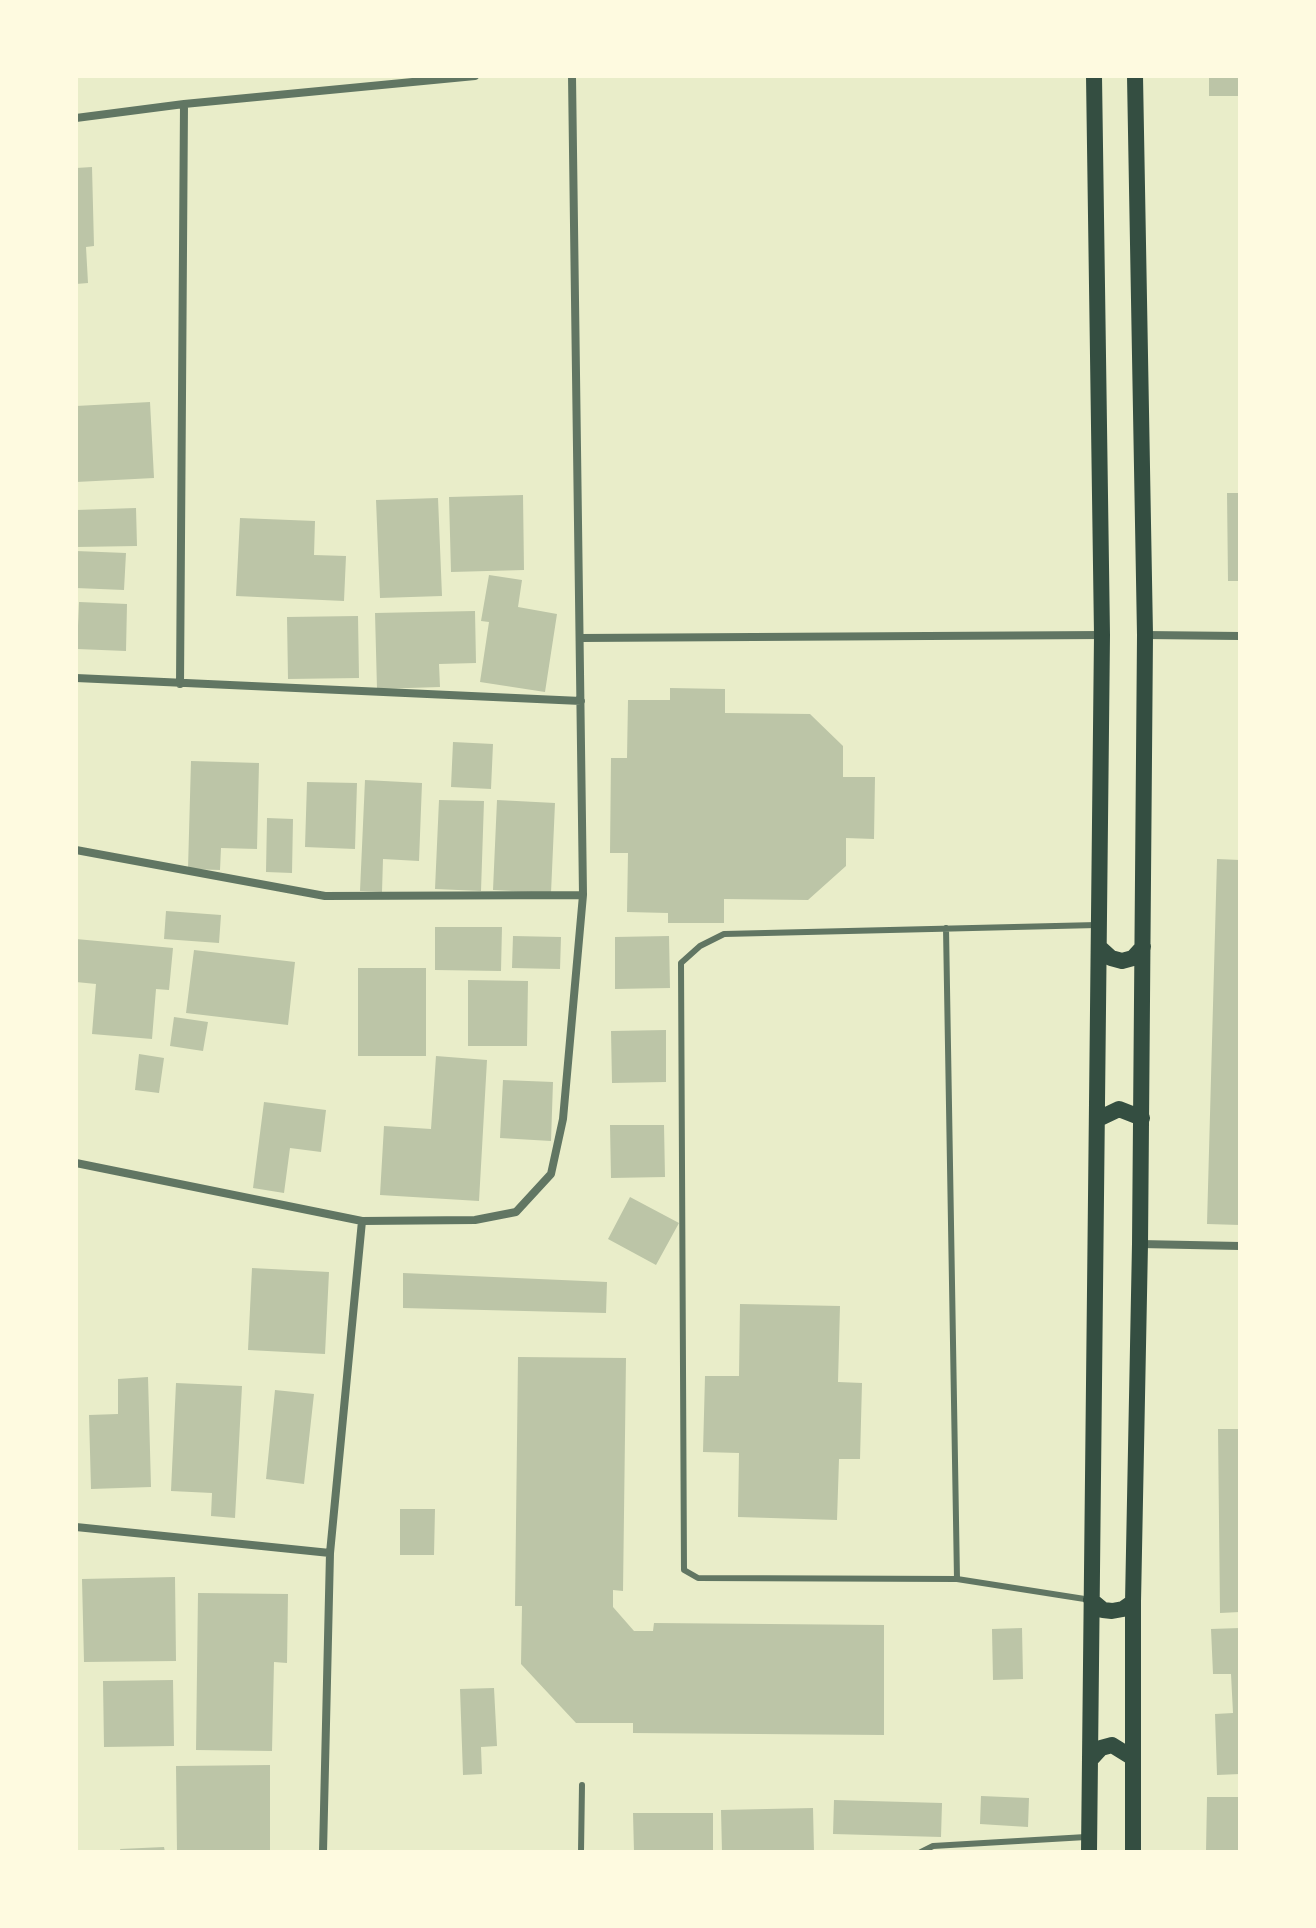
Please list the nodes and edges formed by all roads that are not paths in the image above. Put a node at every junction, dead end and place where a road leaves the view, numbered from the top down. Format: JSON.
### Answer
{"nodes":[{"id":1,"x":475,"y":76,"type":"edge"},
{"id":2,"x":572,"y":76,"type":"edge"},
{"id":3,"x":1094,"y":76,"type":"edge"},
{"id":4,"x":1135,"y":76,"type":"edge"},
{"id":5,"x":184,"y":104,"type":"junction"},
{"id":6,"x":76,"y":118,"type":"edge"},
{"id":7,"x":1102,"y":635,"type":"junction"},
{"id":8,"x":1145,"y":635,"type":"junction"},
{"id":9,"x":1240,"y":636,"type":"edge"},
{"id":10,"x":580,"y":638,"type":"junction"},
{"id":11,"x":76,"y":678,"type":"edge"},
{"id":12,"x":180,"y":684,"type":"junction"},
{"id":13,"x":581,"y":701,"type":"junction"},
{"id":14,"x":76,"y":850,"type":"edge"},
{"id":15,"x":583,"y":895,"type":"junction"},
{"id":16,"x":1101,"y":925,"type":"junction"},
{"id":17,"x":946,"y":928,"type":"junction"},
{"id":18,"x":1143,"y":947,"type":"junction"},
{"id":19,"x":1100,"y":948,"type":"junction"},
{"id":20,"x":1142,"y":1118,"type":"junction"},
{"id":21,"x":1098,"y":1119,"type":"junction"},
{"id":22,"x":76,"y":1163,"type":"edge"},
{"id":23,"x":362,"y":1221,"type":"junction"},
{"id":24,"x":1140,"y":1244,"type":"junction"},
{"id":25,"x":1240,"y":1246,"type":"edge"},
{"id":26,"x":76,"y":1527,"type":"edge"},
{"id":27,"x":330,"y":1553,"type":"junction"},
{"id":28,"x":957,"y":1579,"type":"junction"},
{"id":29,"x":1091,"y":1600,"type":"junction"},
{"id":30,"x":1133,"y":1602,"type":"junction"},
{"id":31,"x":1133,"y":1758,"type":"junction"},
{"id":32,"x":1090,"y":1760,"type":"junction"},
{"id":33,"x":582,"y":1785,"type":"dead end"},
{"id":34,"x":1089,"y":1845,"type":"edge"},
{"id":35,"x":323,"y":1852,"type":"edge"},
{"id":36,"x":581,"y":1852,"type":"edge"},
{"id":37,"x":921,"y":1852,"type":"edge"},
{"id":38,"x":1133,"y":1852,"type":"edge"}],
"edges":[{"from":1,"to":5,"type":"street"},
{"from":2,"to":10,"type":"street"},
{"from":3,"to":7,"type":"main road"},
{"from":4,"to":8,"type":"main road"},
{"from":5,"to":6,"type":"street"},
{"from":5,"to":12,"type":"street"},
{"from":7,"to":10,"type":"street"},
{"from":7,"to":16,"type":"main road"},
{"from":8,"to":9,"type":"street"},
{"from":8,"to":18,"type":"main road"},
{"from":10,"to":13,"type":"street"},
{"from":11,"to":12,"type":"street"},
{"from":12,"to":13,"type":"street"},
{"from":13,"to":15,"type":"street"},
{"from":14,"to":15,"type":"street"},
{"from":15,"to":23,"type":"street"},
{"from":16,"to":17,"type":"lane"},
{"from":16,"to":19,"type":"main road"},
{"from":17,"to":28,"type":"lane"},
{"from":17,"to":28,"type":"lane"},
{"from":18,"to":19,"type":"main road"},
{"from":18,"to":20,"type":"main road"},
{"from":19,"to":21,"type":"main road"},
{"from":20,"to":21,"type":"main road"},
{"from":20,"to":24,"type":"main road"},
{"from":21,"to":29,"type":"main road"},
{"from":22,"to":23,"type":"street"},
{"from":23,"to":27,"type":"street"},
{"from":24,"to":25,"type":"street"},
{"from":24,"to":30,"type":"main road"},
{"from":26,"to":27,"type":"street"},
{"from":27,"to":35,"type":"street"},
{"from":28,"to":29,"type":"lane"},
{"from":29,"to":30,"type":"main road"},
{"from":29,"to":32,"type":"main road"},
{"from":30,"to":31,"type":"main road"},
{"from":31,"to":32,"type":"main road"},
{"from":31,"to":38,"type":"main road"},
{"from":32,"to":34,"type":"main road"},
{"from":33,"to":36,"type":"lane"},
{"from":34,"to":37,"type":"lane"}]}
